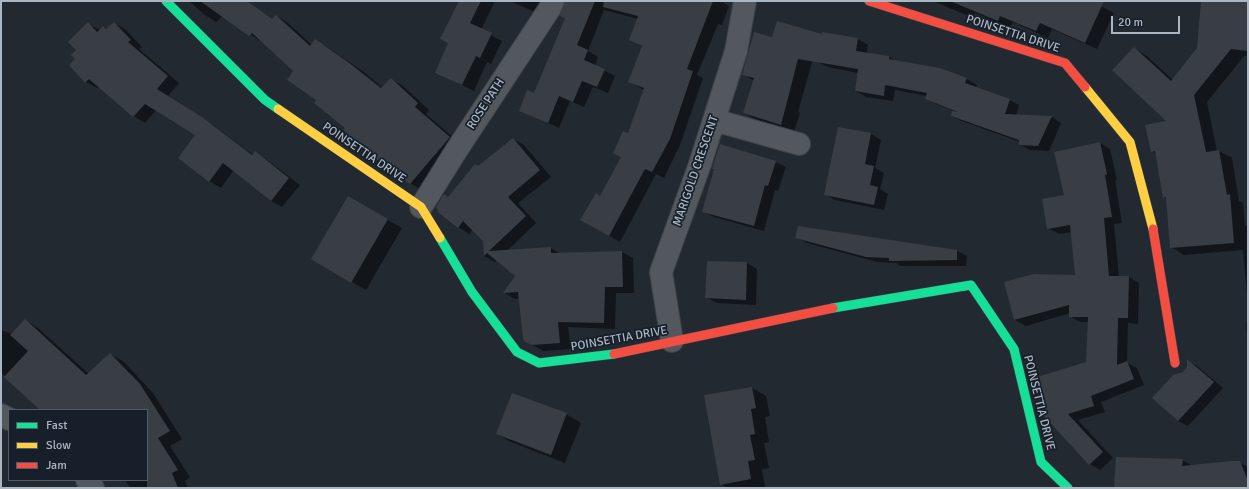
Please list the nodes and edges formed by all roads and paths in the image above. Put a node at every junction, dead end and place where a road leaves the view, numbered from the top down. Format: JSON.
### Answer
{"nodes":[{"id":1,"x":166,"y":1,"type":"edge"},
{"id":2,"x":553,"y":1,"type":"edge"},
{"id":3,"x":745,"y":1,"type":"edge"},
{"id":4,"x":869,"y":1,"type":"edge"},
{"id":5,"x":714,"y":120,"type":"junction"},
{"id":6,"x":799,"y":144,"type":"dead end"},
{"id":7,"x":422,"y":207,"type":"junction"},
{"id":8,"x":672,"y":341,"type":"junction"},
{"id":9,"x":1175,"y":363,"type":"dead end"},
{"id":10,"x":1068,"y":488,"type":"edge"}],
"edges":[{"from":1,"to":7,"type":"street","name":"POINSETTIA DRIVE"},
{"from":2,"to":7,"type":"street","name":"ROSE PATH"},
{"from":3,"to":5,"type":"street","name":"MARIGOLD CRESCENT"},
{"from":4,"to":9,"type":"street","name":"POINSETTIA DRIVE"},
{"from":5,"to":6,"type":"street"},
{"from":5,"to":8,"type":"street","name":"MARIGOLD CRESCENT"},
{"from":7,"to":8,"type":"street","name":"POINSETTIA DRIVE"},
{"from":8,"to":10,"type":"street","name":"POINSETTIA DRIVE"}]}
